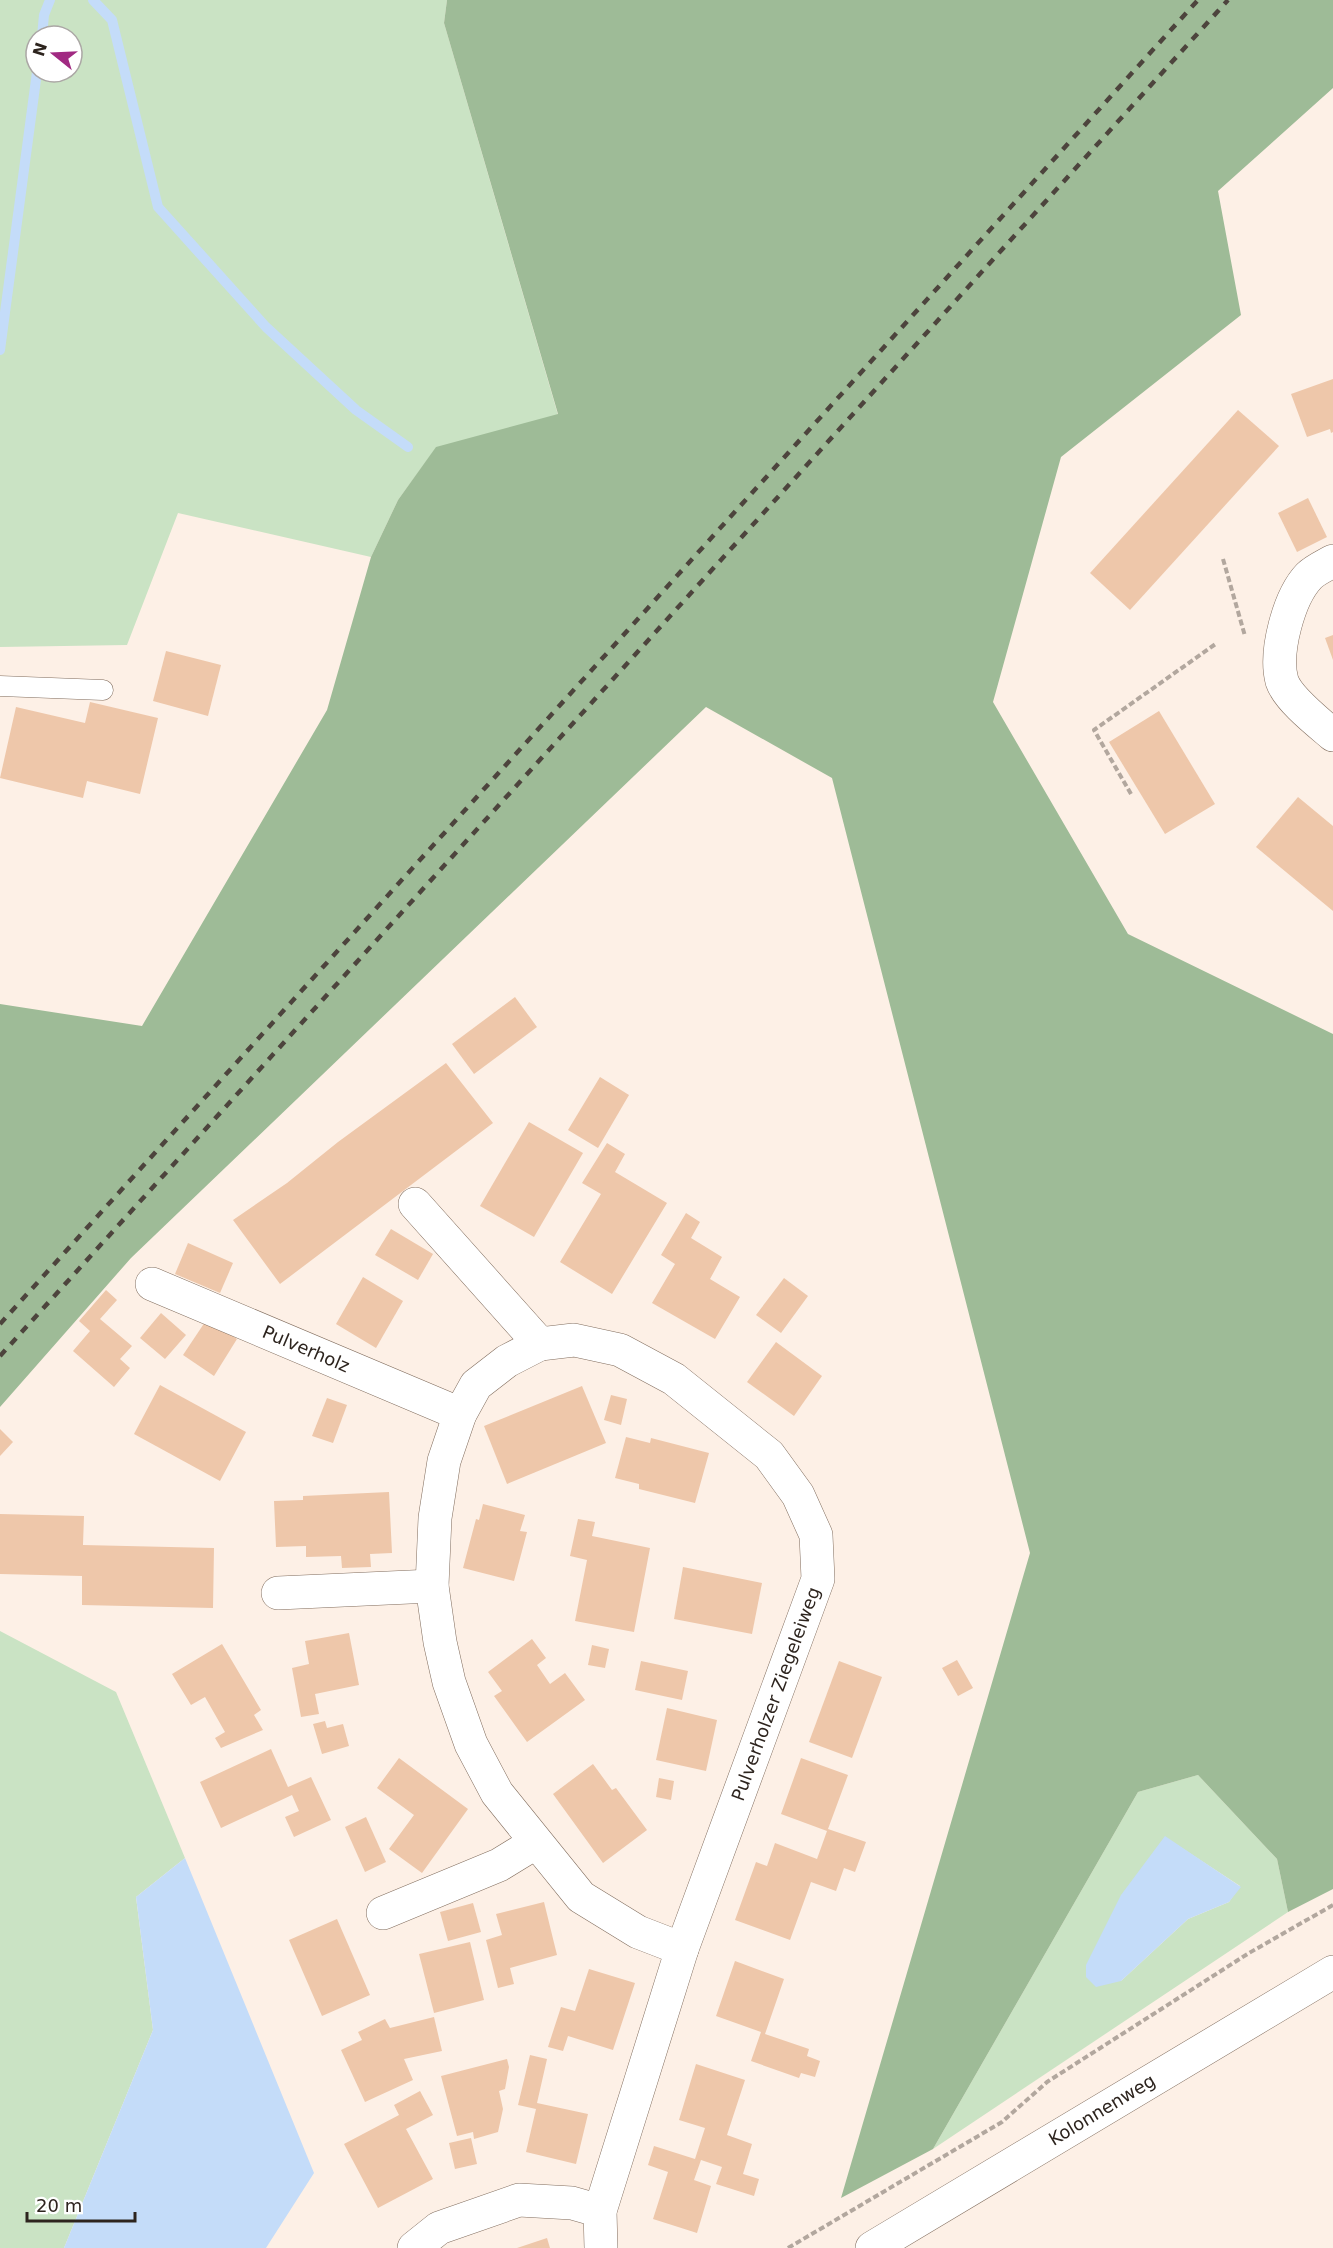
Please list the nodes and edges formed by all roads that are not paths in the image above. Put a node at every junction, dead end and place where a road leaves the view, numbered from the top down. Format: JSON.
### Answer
{"nodes":[{"id":1,"x":1333,"y":561,"type":"edge"},
{"id":2,"x":0,"y":686,"type":"edge"},
{"id":3,"x":103,"y":690,"type":"dead end"},
{"id":4,"x":1333,"y":735,"type":"edge"},
{"id":5,"x":415,"y":1204,"type":"dead end"},
{"id":6,"x":152,"y":1284,"type":"dead end"},
{"id":7,"x":540,"y":1344,"type":"junction"},
{"id":8,"x":460,"y":1414,"type":"junction"},
{"id":9,"x":432,"y":1586,"type":"junction"},
{"id":10,"x":278,"y":1593,"type":"dead end"},
{"id":11,"x":536,"y":1843,"type":"junction"},
{"id":12,"x":383,"y":1913,"type":"dead end"},
{"id":13,"x":682,"y":1949,"type":"junction"},
{"id":14,"x":1333,"y":1972,"type":"edge"},
{"id":15,"x":600,"y":2211,"type":"junction"},
{"id":16,"x":414,"y":2248,"type":"edge"},
{"id":17,"x":601,"y":2248,"type":"edge"},
{"id":18,"x":872,"y":2248,"type":"edge"}],
"edges":[{"from":1,"to":4,"type":"street"},
{"from":2,"to":3,"type":"lane"},
{"from":5,"to":7,"type":"street"},
{"from":6,"to":8,"type":"street","name":"Pulverholz"},
{"from":7,"to":8,"type":"street","name":"Pulverholzer Ziegeleiweg"},
{"from":7,"to":13,"type":"street","name":"Pulverholzer Ziegeleiweg"},
{"from":8,"to":9,"type":"street","name":"Pulverholzer Ziegeleiweg"},
{"from":9,"to":10,"type":"street"},
{"from":9,"to":11,"type":"street","name":"Pulverholzer Ziegeleiweg"},
{"from":11,"to":12,"type":"street"},
{"from":11,"to":13,"type":"street","name":"Pulverholzer Ziegeleiweg"},
{"from":13,"to":15,"type":"street","name":"Pulverholzer Ziegeleiweg"},
{"from":14,"to":18,"type":"street","name":"Kolonnenweg"},
{"from":15,"to":16,"type":"street"},
{"from":15,"to":17,"type":"street","name":"Pulverholzer Ziegeleiweg"}]}
